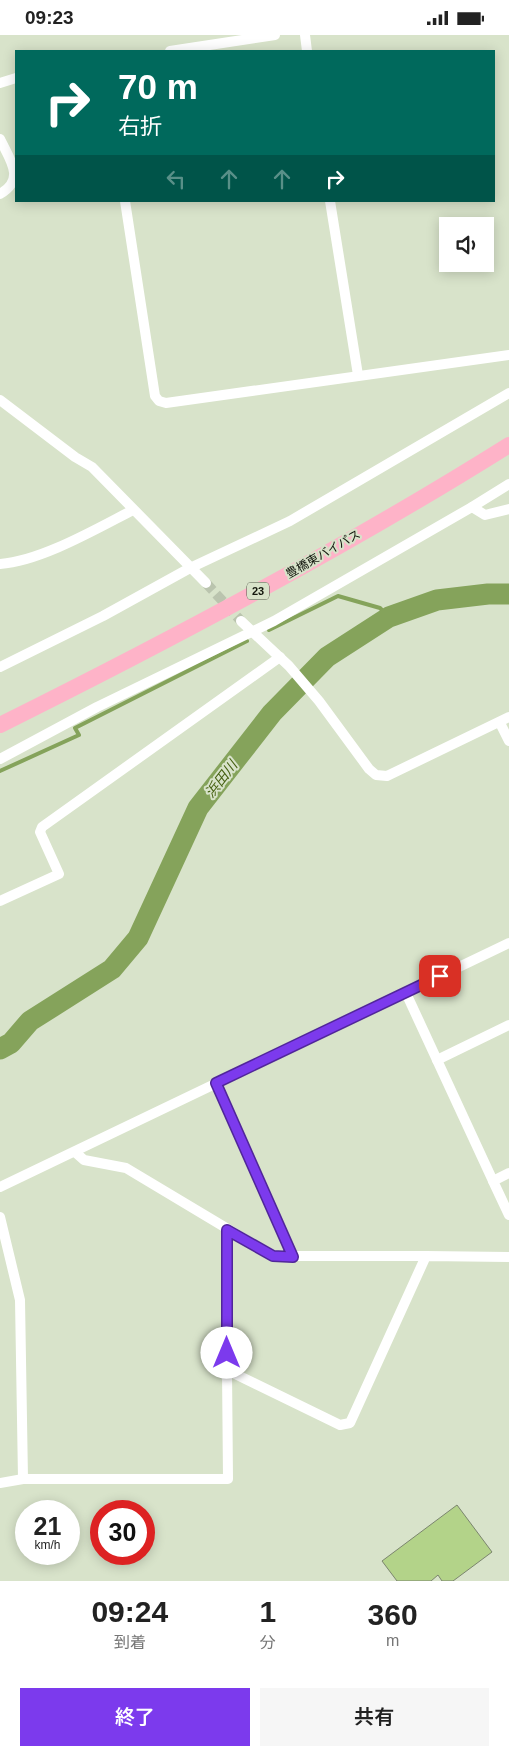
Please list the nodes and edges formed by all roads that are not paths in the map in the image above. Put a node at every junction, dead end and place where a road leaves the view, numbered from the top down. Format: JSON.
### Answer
{"nodes":[{"id":1,"x":275,"y":35,"type":"edge"},
{"id":2,"x":305,"y":35,"type":"edge"},
{"id":3,"x":177,"y":50,"type":"edge"},
{"id":4,"x":308,"y":50,"type":"edge"},
{"id":5,"x":15,"y":78,"type":"edge"},
{"id":6,"x":0,"y":83,"type":"edge"},
{"id":7,"x":0,"y":139,"type":"edge"},
{"id":8,"x":0,"y":194,"type":"edge"},
{"id":9,"x":125,"y":202,"type":"edge"},
{"id":10,"x":330,"y":202,"type":"edge"},
{"id":11,"x":509,"y":355,"type":"edge"},
{"id":12,"x":358,"y":375,"type":"junction"},
{"id":13,"x":509,"y":393,"type":"edge"},
{"id":14,"x":0,"y":401,"type":"edge"},
{"id":15,"x":509,"y":445,"type":"edge"},
{"id":16,"x":509,"y":484,"type":"edge"},
{"id":17,"x":472,"y":507,"type":"junction"},
{"id":18,"x":509,"y":509,"type":"edge"},
{"id":19,"x":133,"y":511,"type":"junction"},
{"id":20,"x":0,"y":564,"type":"edge"},
{"id":21,"x":190,"y":568,"type":"junction"},
{"id":22,"x":206,"y":583,"type":"tunnel mouth"},
{"id":23,"x":241,"y":621,"type":"tunnel mouth"},
{"id":24,"x":252,"y":631,"type":"junction"},
{"id":25,"x":280,"y":657,"type":"junction"},
{"id":26,"x":0,"y":667,"type":"edge"},
{"id":27,"x":504,"y":720,"type":"edge"},
{"id":28,"x":0,"y":725,"type":"edge"},
{"id":29,"x":509,"y":741,"type":"edge"},
{"id":30,"x":0,"y":759,"type":"edge"},
{"id":31,"x":0,"y":901,"type":"edge"},
{"id":32,"x":509,"y":943,"type":"edge"},
{"id":33,"x":406,"y":993,"type":"junction"},
{"id":34,"x":509,"y":1025,"type":"edge"},
{"id":35,"x":437,"y":1060,"type":"junction"},
{"id":36,"x":216,"y":1083,"type":"junction"},
{"id":37,"x":75,"y":1152,"type":"junction"},
{"id":38,"x":509,"y":1173,"type":"edge"},
{"id":39,"x":493,"y":1181,"type":"junction"},
{"id":40,"x":0,"y":1187,"type":"edge"},
{"id":41,"x":509,"y":1215,"type":"edge"},
{"id":42,"x":0,"y":1217,"type":"edge"},
{"id":43,"x":227,"y":1230,"type":"junction"},
{"id":44,"x":426,"y":1256,"type":"junction"},
{"id":45,"x":293,"y":1257,"type":"junction"},
{"id":46,"x":509,"y":1257,"type":"edge"},
{"id":47,"x":227,"y":1370,"type":"junction"},
{"id":48,"x":23,"y":1479,"type":"junction"},
{"id":49,"x":0,"y":1483,"type":"edge"}],
"edges":[{"from":1,"to":3,"type":"street"},
{"from":2,"to":4,"type":"street"},
{"from":5,"to":6,"type":"street"},
{"from":7,"to":8,"type":"street"},
{"from":9,"to":12,"type":"street"},
{"from":10,"to":12,"type":"street"},
{"from":11,"to":12,"type":"street"},
{"from":13,"to":21,"type":"street"},
{"from":14,"to":19,"type":"street"},
{"from":15,"to":28,"type":"highway","name":"豊橋東バイパス","number":"23"},
{"from":16,"to":17,"type":"street"},
{"from":17,"to":18,"type":"street"},
{"from":17,"to":24,"type":"street"},
{"from":19,"to":20,"type":"street"},
{"from":19,"to":21,"type":"street"},
{"from":21,"to":22,"type":"street"},
{"from":21,"to":26,"type":"street"},
{"from":23,"to":24,"type":"street"},
{"from":24,"to":25,"type":"street"},
{"from":24,"to":30,"type":"street"},
{"from":25,"to":27,"type":"street"},
{"from":25,"to":31,"type":"street"},
{"from":27,"to":29,"type":"street"},
{"from":32,"to":33,"type":"street"},
{"from":33,"to":35,"type":"street"},
{"from":33,"to":36,"type":"street"},
{"from":34,"to":35,"type":"street"},
{"from":35,"to":39,"type":"street"},
{"from":36,"to":37,"type":"street"},
{"from":36,"to":45,"type":"street"},
{"from":37,"to":40,"type":"street"},
{"from":37,"to":43,"type":"street"},
{"from":38,"to":39,"type":"street"},
{"from":39,"to":41,"type":"street"},
{"from":42,"to":48,"type":"street"},
{"from":43,"to":45,"type":"street"},
{"from":43,"to":47,"type":"street"},
{"from":44,"to":45,"type":"street"},
{"from":44,"to":46,"type":"street"},
{"from":44,"to":47,"type":"street"},
{"from":47,"to":48,"type":"street"},
{"from":48,"to":49,"type":"street"}]}
